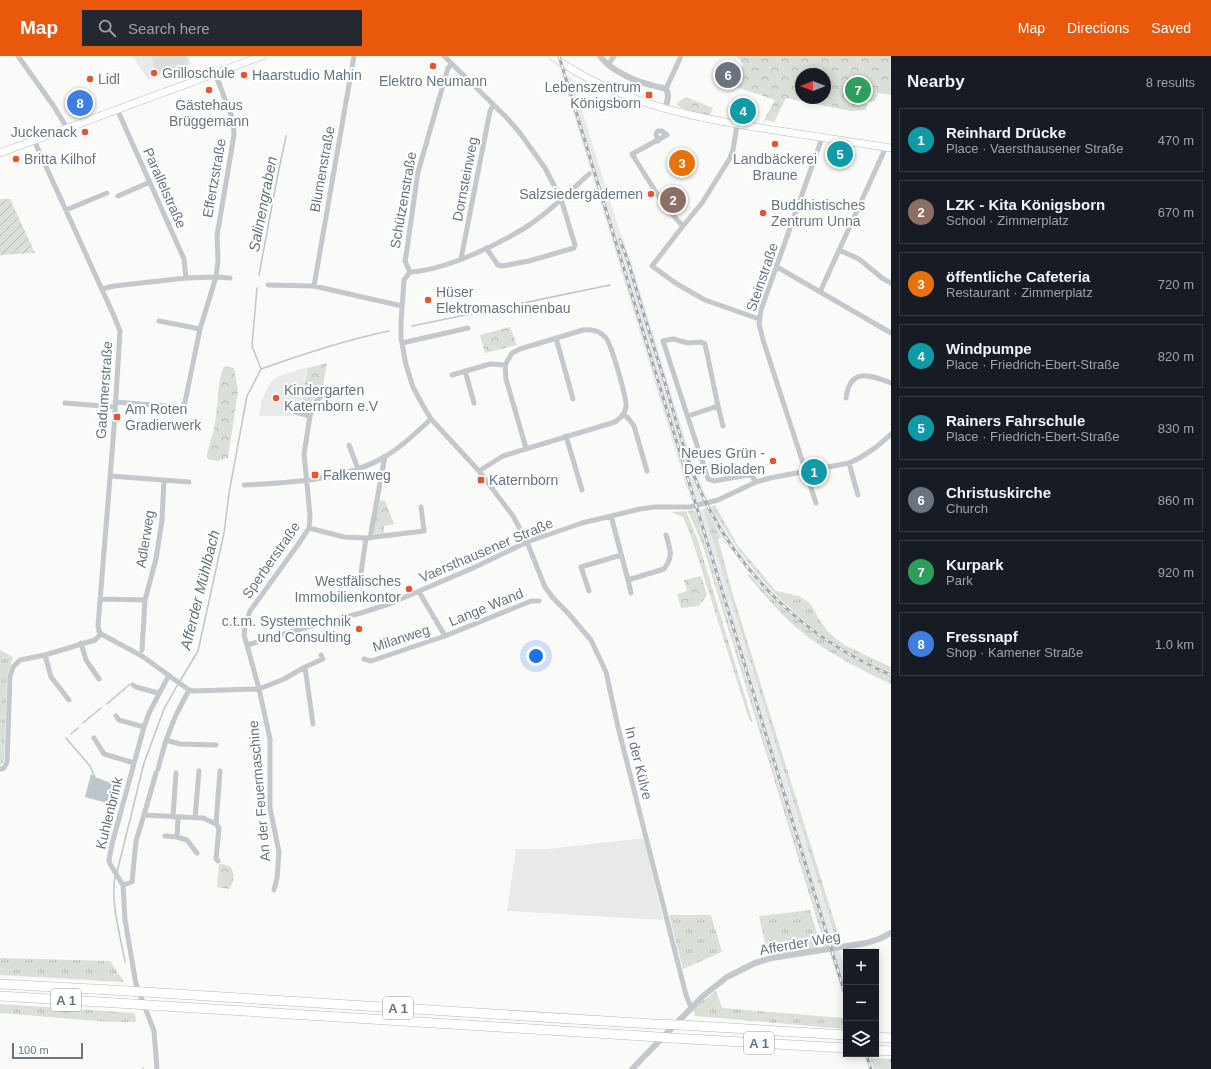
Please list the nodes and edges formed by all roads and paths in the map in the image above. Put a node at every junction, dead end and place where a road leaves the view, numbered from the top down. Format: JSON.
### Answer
{"nodes":[{"id":1,"x":18,"y":56,"type":"edge"},
{"id":2,"x":262,"y":56,"type":"edge"},
{"id":3,"x":354,"y":56,"type":"edge"},
{"id":4,"x":444,"y":56,"type":"edge"},
{"id":5,"x":552,"y":56,"type":"edge"},
{"id":6,"x":600,"y":56,"type":"edge"},
{"id":7,"x":614,"y":56,"type":"edge"},
{"id":8,"x":681,"y":56,"type":"edge"},
{"id":9,"x":452,"y":64,"type":"junction"},
{"id":10,"x":608,"y":65,"type":"junction"},
{"id":11,"x":215,"y":73,"type":"junction"},
{"id":12,"x":666,"y":89,"type":"junction"},
{"id":13,"x":494,"y":105,"type":"junction"},
{"id":14,"x":117,"y":109,"type":"junction"},
{"id":15,"x":665,"y":109,"type":"junction"},
{"id":16,"x":737,"y":125,"type":"junction"},
{"id":17,"x":67,"y":128,"type":"junction"},
{"id":18,"x":822,"y":138,"type":"junction"},
{"id":19,"x":34,"y":140,"type":"junction"},
{"id":20,"x":658,"y":140,"type":"dead end"},
{"id":21,"x":890,"y":147,"type":"edge"},
{"id":22,"x":0,"y":153,"type":"edge"},
{"id":23,"x":589,"y":174,"type":"dead end"},
{"id":24,"x":150,"y":182,"type":"junction"},
{"id":25,"x":107,"y":193,"type":"dead end"},
{"id":26,"x":118,"y":196,"type":"dead end"},
{"id":27,"x":561,"y":199,"type":"junction"},
{"id":28,"x":66,"y":210,"type":"junction"},
{"id":29,"x":683,"y":226,"type":"junction"},
{"id":30,"x":486,"y":248,"type":"junction"},
{"id":31,"x":839,"y":250,"type":"junction"},
{"id":32,"x":461,"y":259,"type":"junction"},
{"id":33,"x":777,"y":267,"type":"junction"},
{"id":34,"x":410,"y":272,"type":"junction"},
{"id":35,"x":216,"y":277,"type":"junction"},
{"id":36,"x":186,"y":278,"type":"junction"},
{"id":37,"x":230,"y":278,"type":"dead end"},
{"id":38,"x":891,"y":283,"type":"edge"},
{"id":39,"x":268,"y":285,"type":"dead end"},
{"id":40,"x":314,"y":286,"type":"junction"},
{"id":41,"x":102,"y":289,"type":"junction"},
{"id":42,"x":820,"y":292,"type":"junction"},
{"id":43,"x":402,"y":306,"type":"junction"},
{"id":44,"x":759,"y":319,"type":"junction"},
{"id":45,"x":159,"y":322,"type":"dead end"},
{"id":46,"x":468,"y":328,"type":"dead end"},
{"id":47,"x":200,"y":329,"type":"junction"},
{"id":48,"x":891,"y":333,"type":"edge"},
{"id":49,"x":556,"y":338,"type":"junction"},
{"id":50,"x":402,"y":343,"type":"junction"},
{"id":51,"x":504,"y":365,"type":"junction"},
{"id":52,"x":465,"y":371,"type":"junction"},
{"id":53,"x":452,"y":375,"type":"dead end"},
{"id":54,"x":891,"y":383,"type":"edge"},
{"id":55,"x":344,"y":389,"type":"dead end"},
{"id":56,"x":846,"y":398,"type":"dead end"},
{"id":57,"x":573,"y":399,"type":"dead end"},
{"id":58,"x":65,"y":403,"type":"dead end"},
{"id":59,"x":474,"y":403,"type":"dead end"},
{"id":60,"x":115,"y":404,"type":"junction"},
{"id":61,"x":718,"y":406,"type":"junction"},
{"id":62,"x":295,"y":412,"type":"dead end"},
{"id":63,"x":623,"y":414,"type":"junction"},
{"id":64,"x":310,"y":416,"type":"junction"},
{"id":65,"x":688,"y":416,"type":"junction"},
{"id":66,"x":431,"y":419,"type":"junction"},
{"id":67,"x":723,"y":426,"type":"dead end"},
{"id":68,"x":891,"y":434,"type":"edge"},
{"id":69,"x":566,"y":436,"type":"junction"},
{"id":70,"x":349,"y":445,"type":"dead end"},
{"id":71,"x":526,"y":448,"type":"junction"},
{"id":72,"x":385,"y":456,"type":"junction"},
{"id":73,"x":848,"y":463,"type":"junction"},
{"id":74,"x":358,"y":469,"type":"junction"},
{"id":75,"x":479,"y":471,"type":"junction"},
{"id":76,"x":647,"y":471,"type":"dead end"},
{"id":77,"x":806,"y":471,"type":"junction"},
{"id":78,"x":110,"y":476,"type":"junction"},
{"id":79,"x":306,"y":479,"type":"junction"},
{"id":80,"x":164,"y":480,"type":"junction"},
{"id":81,"x":190,"y":482,"type":"dead end"},
{"id":82,"x":756,"y":482,"type":"junction"},
{"id":83,"x":244,"y":485,"type":"dead end"},
{"id":84,"x":582,"y":490,"type":"dead end"},
{"id":85,"x":858,"y":495,"type":"dead end"},
{"id":86,"x":816,"y":503,"type":"dead end"},
{"id":87,"x":421,"y":507,"type":"dead end"},
{"id":88,"x":611,"y":516,"type":"junction"},
{"id":89,"x":309,"y":528,"type":"junction"},
{"id":90,"x":666,"y":535,"type":"dead end"},
{"id":91,"x":368,"y":538,"type":"junction"},
{"id":92,"x":527,"y":542,"type":"junction"},
{"id":93,"x":621,"y":555,"type":"junction"},
{"id":94,"x":628,"y":580,"type":"junction"},
{"id":95,"x":362,"y":586,"type":"dead end"},
{"id":96,"x":589,"y":591,"type":"dead end"},
{"id":97,"x":419,"y":592,"type":"junction"},
{"id":98,"x":631,"y":593,"type":"dead end"},
{"id":99,"x":100,"y":599,"type":"junction"},
{"id":100,"x":145,"y":600,"type":"junction"},
{"id":101,"x":539,"y":601,"type":"dead end"},
{"id":102,"x":101,"y":634,"type":"junction"},
{"id":103,"x":445,"y":636,"type":"junction"},
{"id":104,"x":81,"y":643,"type":"junction"},
{"id":105,"x":247,"y":645,"type":"junction"},
{"id":106,"x":142,"y":650,"type":"dead end"},
{"id":107,"x":321,"y":654,"type":"dead end"},
{"id":108,"x":46,"y":655,"type":"junction"},
{"id":109,"x":364,"y":659,"type":"dead end"},
{"id":110,"x":305,"y":667,"type":"junction"},
{"id":111,"x":169,"y":675,"type":"junction"},
{"id":112,"x":99,"y":679,"type":"dead end"},
{"id":113,"x":133,"y":685,"type":"dead end"},
{"id":114,"x":259,"y":689,"type":"junction"},
{"id":115,"x":189,"y":690,"type":"junction"},
{"id":116,"x":158,"y":693,"type":"junction"},
{"id":117,"x":69,"y":700,"type":"dead end"},
{"id":118,"x":116,"y":716,"type":"dead end"},
{"id":119,"x":313,"y":724,"type":"dead end"},
{"id":120,"x":144,"y":726,"type":"junction"},
{"id":121,"x":94,"y":738,"type":"dead end"},
{"id":122,"x":166,"y":740,"type":"junction"},
{"id":123,"x":216,"y":745,"type":"dead end"},
{"id":124,"x":134,"y":764,"type":"junction"},
{"id":125,"x":0,"y":769,"type":"edge"},
{"id":126,"x":199,"y":771,"type":"dead end"},
{"id":127,"x":220,"y":771,"type":"dead end"},
{"id":128,"x":176,"y":773,"type":"dead end"},
{"id":129,"x":144,"y":815,"type":"junction"},
{"id":130,"x":176,"y":817,"type":"junction"},
{"id":131,"x":195,"y":818,"type":"junction"},
{"id":132,"x":216,"y":824,"type":"junction"},
{"id":133,"x":165,"y":836,"type":"dead end"},
{"id":134,"x":177,"y":837,"type":"junction"},
{"id":135,"x":197,"y":854,"type":"dead end"},
{"id":136,"x":218,"y":861,"type":"dead end"},
{"id":137,"x":124,"y":885,"type":"junction"},
{"id":138,"x":274,"y":890,"type":"dead end"},
{"id":139,"x":891,"y":933,"type":"edge"},
{"id":140,"x":0,"y":984,"type":"edge"},
{"id":141,"x":0,"y":996,"type":"edge"},
{"id":142,"x":691,"y":1007,"type":"junction"},
{"id":143,"x":843,"y":1036,"type":"edge"},
{"id":144,"x":879,"y":1037,"type":"edge"},
{"id":145,"x":891,"y":1038,"type":"edge"},
{"id":146,"x":843,"y":1048,"type":"edge"},
{"id":147,"x":879,"y":1050,"type":"edge"},
{"id":148,"x":891,"y":1051,"type":"edge"},
{"id":149,"x":157,"y":1069,"type":"edge"},
{"id":150,"x":632,"y":1069,"type":"edge"}],
"edges":[{"from":1,"to":17,"type":"street"},
{"from":2,"to":11,"type":"main road"},
{"from":3,"to":40,"type":"street","name":"Blumenstraße"},
{"from":4,"to":9,"type":"street"},
{"from":5,"to":15,"type":"main road"},
{"from":6,"to":10,"type":"street"},
{"from":7,"to":10,"type":"street"},
{"from":8,"to":12,"type":"street"},
{"from":9,"to":13,"type":"street"},
{"from":9,"to":34,"type":"street","name":"Schützenstraße"},
{"from":10,"to":12,"type":"street"},
{"from":11,"to":14,"type":"main road"},
{"from":11,"to":35,"type":"street","name":"Effertzstraße"},
{"from":12,"to":15,"type":"street"},
{"from":13,"to":27,"type":"street"},
{"from":13,"to":32,"type":"street","name":"Dornsteinweg"},
{"from":14,"to":17,"type":"main road"},
{"from":14,"to":24,"type":"street","name":"Parallelstraße"},
{"from":15,"to":16,"type":"main road"},
{"from":16,"to":18,"type":"main road"},
{"from":16,"to":29,"type":"street"},
{"from":17,"to":19,"type":"main road"},
{"from":18,"to":21,"type":"main road"},
{"from":18,"to":33,"type":"street","name":"Steinstraße"},
{"from":19,"to":22,"type":"main road"},
{"from":19,"to":28,"type":"street","name":"Gadumerstraße"},
{"from":20,"to":29,"type":"street"},
{"from":21,"to":31,"type":"street"},
{"from":23,"to":27,"type":"street"},
{"from":24,"to":26,"type":"street"},
{"from":24,"to":36,"type":"street","name":"Parallelstraße"},
{"from":25,"to":28,"type":"street"},
{"from":27,"to":30,"type":"street"},
{"from":27,"to":30,"type":"street"},
{"from":28,"to":41,"type":"street","name":"Gadumerstraße"},
{"from":29,"to":44,"type":"street"},
{"from":30,"to":32,"type":"street"},
{"from":31,"to":38,"type":"street"},
{"from":31,"to":42,"type":"street"},
{"from":32,"to":34,"type":"street"},
{"from":33,"to":42,"type":"street"},
{"from":33,"to":44,"type":"street","name":"Steinstraße"},
{"from":34,"to":43,"type":"street"},
{"from":35,"to":36,"type":"street"},
{"from":35,"to":37,"type":"street"},
{"from":35,"to":47,"type":"street"},
{"from":36,"to":41,"type":"street"},
{"from":39,"to":40,"type":"street"},
{"from":40,"to":43,"type":"street"},
{"from":41,"to":60,"type":"street","name":"Gadumerstraße"},
{"from":42,"to":48,"type":"street"},
{"from":43,"to":50,"type":"street"},
{"from":44,"to":77,"type":"street","name":"Steinstraße"},
{"from":45,"to":47,"type":"street"},
{"from":46,"to":50,"type":"street"},
{"from":47,"to":60,"type":"street"},
{"from":49,"to":51,"type":"street"},
{"from":49,"to":57,"type":"street"},
{"from":49,"to":63,"type":"street"},
{"from":50,"to":66,"type":"street"},
{"from":51,"to":52,"type":"street"},
{"from":51,"to":71,"type":"street"},
{"from":52,"to":53,"type":"street"},
{"from":52,"to":59,"type":"street"},
{"from":54,"to":56,"type":"street"},
{"from":55,"to":64,"type":"street","name":"Sperberstraße"},
{"from":58,"to":60,"type":"street"},
{"from":60,"to":78,"type":"street","name":"Gadumerstraße"},
{"from":61,"to":65,"type":"street"},
{"from":61,"to":65,"type":"street"},
{"from":61,"to":67,"type":"street"},
{"from":62,"to":64,"type":"street"},
{"from":63,"to":69,"type":"street"},
{"from":63,"to":76,"type":"street"},
{"from":64,"to":79,"type":"street","name":"Sperberstraße"},
{"from":65,"to":82,"type":"street"},
{"from":66,"to":72,"type":"street"},
{"from":66,"to":75,"type":"street"},
{"from":68,"to":73,"type":"street","name":"Vaersthausener Straße"},
{"from":69,"to":71,"type":"street"},
{"from":69,"to":84,"type":"street"},
{"from":70,"to":74,"type":"street"},
{"from":71,"to":75,"type":"street"},
{"from":72,"to":74,"type":"street"},
{"from":72,"to":91,"type":"street"},
{"from":73,"to":77,"type":"street","name":"Vaersthausener Straße"},
{"from":73,"to":85,"type":"street"},
{"from":74,"to":79,"type":"street"},
{"from":75,"to":92,"type":"street"},
{"from":77,"to":82,"type":"street","name":"Vaersthausener Straße"},
{"from":77,"to":86,"type":"street"},
{"from":78,"to":80,"type":"street"},
{"from":78,"to":99,"type":"street","name":"Gadumerstraße"},
{"from":79,"to":83,"type":"street"},
{"from":79,"to":89,"type":"street","name":"Sperberstraße"},
{"from":80,"to":81,"type":"street"},
{"from":80,"to":100,"type":"street","name":"Adlerweg"},
{"from":82,"to":88,"type":"street","name":"Vaersthausener Straße"},
{"from":87,"to":91,"type":"street"},
{"from":88,"to":92,"type":"street","name":"Vaersthausener Straße"},
{"from":88,"to":93,"type":"street"},
{"from":89,"to":91,"type":"street"},
{"from":89,"to":105,"type":"street","name":"Sperberstraße"},
{"from":90,"to":94,"type":"street"},
{"from":91,"to":95,"type":"street"},
{"from":92,"to":97,"type":"street","name":"Vaersthausener Straße"},
{"from":92,"to":142,"type":"street","name":"In der Külve"},
{"from":93,"to":94,"type":"street"},
{"from":93,"to":96,"type":"street"},
{"from":94,"to":98,"type":"street"},
{"from":97,"to":103,"type":"street","name":"Lange Wand"},
{"from":97,"to":105,"type":"street","name":"Vaersthausener Straße"},
{"from":99,"to":100,"type":"street"},
{"from":99,"to":102,"type":"street","name":"Gadumerstraße"},
{"from":100,"to":106,"type":"street","name":"Adlerweg"},
{"from":101,"to":103,"type":"street","name":"Lange Wand"},
{"from":102,"to":104,"type":"street"},
{"from":102,"to":111,"type":"street"},
{"from":103,"to":109,"type":"street","name":"Milanweg"},
{"from":104,"to":108,"type":"street"},
{"from":104,"to":112,"type":"street"},
{"from":105,"to":114,"type":"street","name":"An der Feuermaschine"},
{"from":107,"to":110,"type":"street"},
{"from":108,"to":117,"type":"street"},
{"from":108,"to":125,"type":"street"},
{"from":110,"to":114,"type":"street"},
{"from":110,"to":119,"type":"street"},
{"from":111,"to":115,"type":"street"},
{"from":111,"to":116,"type":"street","name":"Kuhlenbrink"},
{"from":113,"to":116,"type":"street"},
{"from":114,"to":115,"type":"street"},
{"from":114,"to":138,"type":"street","name":"An der Feuermaschine"},
{"from":115,"to":122,"type":"street"},
{"from":116,"to":120,"type":"street","name":"Kuhlenbrink"},
{"from":118,"to":120,"type":"street"},
{"from":120,"to":124,"type":"street","name":"Kuhlenbrink"},
{"from":121,"to":124,"type":"street","name":"Kuhlenbrink"},
{"from":122,"to":123,"type":"street"},
{"from":122,"to":129,"type":"street"},
{"from":124,"to":137,"type":"street","name":"Kuhlenbrink"},
{"from":126,"to":131,"type":"street"},
{"from":127,"to":132,"type":"street"},
{"from":128,"to":130,"type":"street"},
{"from":129,"to":130,"type":"street"},
{"from":129,"to":137,"type":"street"},
{"from":130,"to":131,"type":"street"},
{"from":130,"to":134,"type":"street"},
{"from":131,"to":132,"type":"street"},
{"from":132,"to":136,"type":"street"},
{"from":133,"to":134,"type":"street"},
{"from":134,"to":135,"type":"street"},
{"from":137,"to":149,"type":"street"},
{"from":139,"to":142,"type":"street","name":"Afferder Weg"},
{"from":140,"to":143,"type":"highway","number":"A 1","bridge":true},
{"from":141,"to":146,"type":"highway","number":"A 1","bridge":true},
{"from":142,"to":150,"type":"street","name":"Afferder Weg"},
{"from":144,"to":145,"type":"highway"},
{"from":147,"to":148,"type":"highway"}]}
